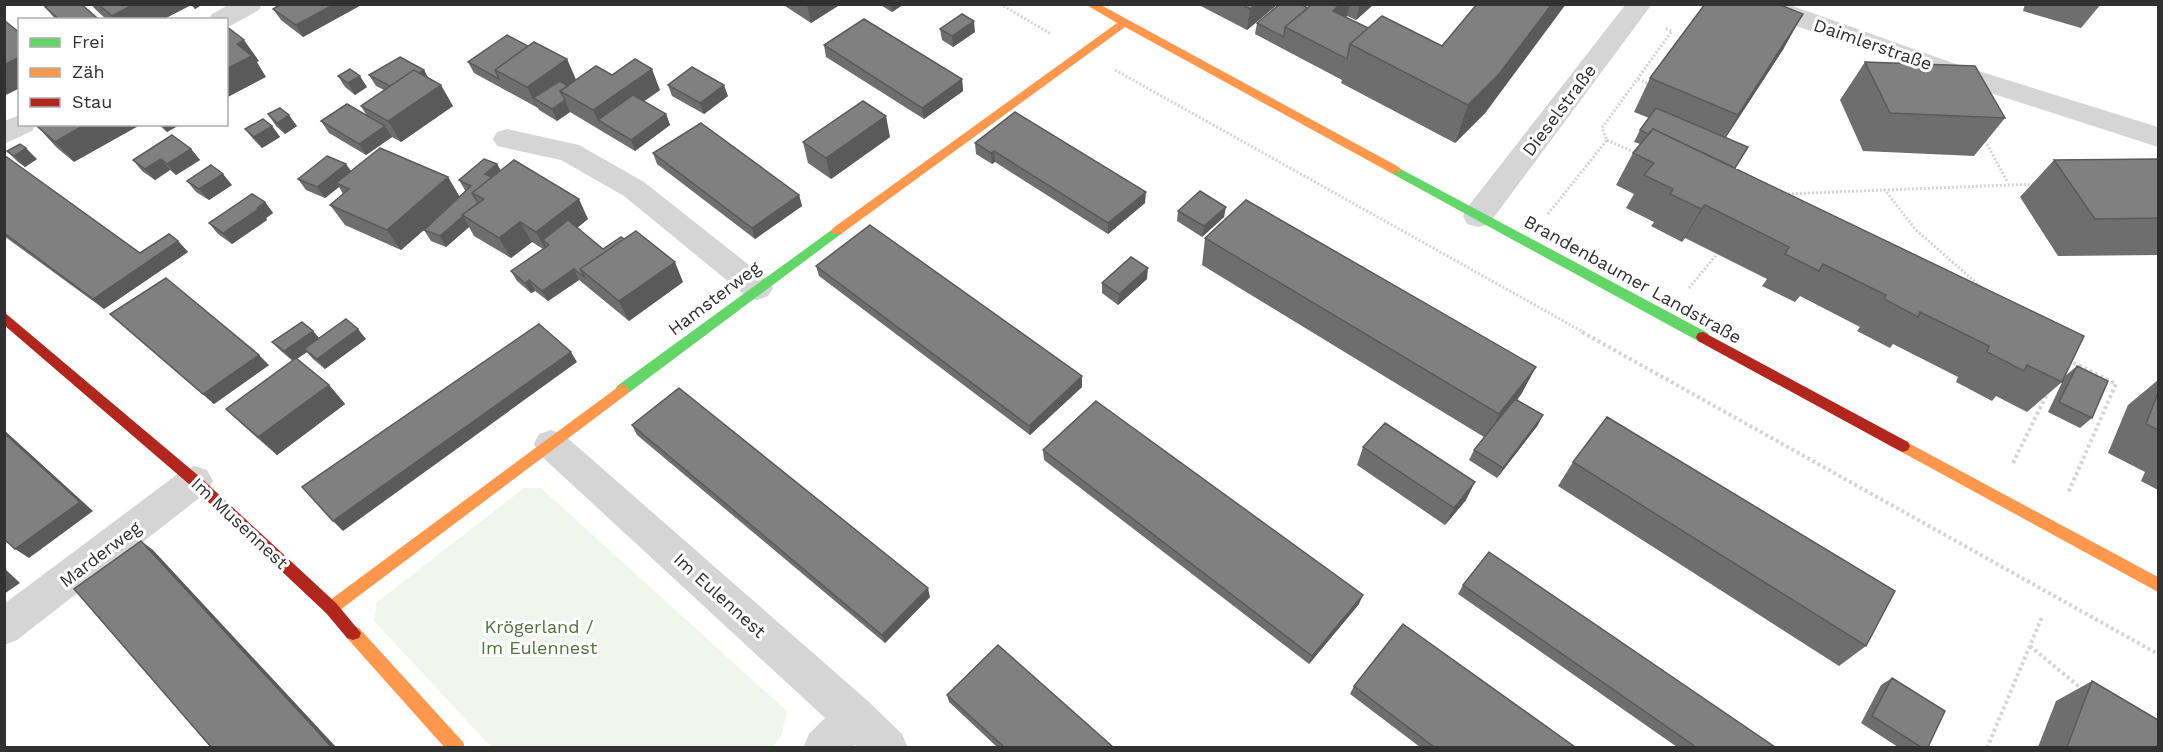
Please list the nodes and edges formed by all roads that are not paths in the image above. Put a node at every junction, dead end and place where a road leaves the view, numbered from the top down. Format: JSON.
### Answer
{"nodes":[{"id":1,"x":250,"y":4,"type":"edge"},
{"id":2,"x":1090,"y":4,"type":"edge"},
{"id":3,"x":1760,"y":4,"type":"edge"},
{"id":4,"x":1648,"y":15,"type":"edge"},
{"id":5,"x":225,"y":18,"type":"edge"},
{"id":6,"x":1124,"y":23,"type":"junction"},
{"id":7,"x":18,"y":126,"type":"edge"},
{"id":8,"x":4,"y":134,"type":"edge"},
{"id":9,"x":2158,"y":137,"type":"edge"},
{"id":10,"x":507,"y":139,"type":"dead end"},
{"id":11,"x":1478,"y":216,"type":"junction"},
{"id":12,"x":757,"y":288,"type":"junction"},
{"id":13,"x":4,"y":316,"type":"edge"},
{"id":14,"x":551,"y":444,"type":"junction"},
{"id":15,"x":195,"y":481,"type":"junction"},
{"id":16,"x":2158,"y":585,"type":"edge"},
{"id":17,"x":331,"y":608,"type":"junction"},
{"id":18,"x":4,"y":627,"type":"edge"},
{"id":19,"x":855,"y":716,"type":"junction"},
{"id":20,"x":457,"y":747,"type":"edge"},
{"id":21,"x":823,"y":747,"type":"edge"},
{"id":22,"x":888,"y":747,"type":"edge"}],
"edges":[{"from":1,"to":5,"type":"street"},
{"from":2,"to":6,"type":"street","name":"Brandenbaumer Landstraße"},
{"from":3,"to":9,"type":"street","name":"Daimlerstraße"},
{"from":4,"to":11,"type":"street","name":"Dieselstraße"},
{"from":6,"to":11,"type":"street","name":"Brandenbaumer Landstraße"},
{"from":6,"to":12,"type":"street","name":"Hamsterweg"},
{"from":7,"to":8,"type":"street"},
{"from":10,"to":12,"type":"street"},
{"from":11,"to":16,"type":"street","name":"Brandenbaumer Landstraße"},
{"from":12,"to":14,"type":"street","name":"Hamsterweg"},
{"from":13,"to":15,"type":"street","name":"Im Musennest"},
{"from":14,"to":17,"type":"street","name":"Hamsterweg"},
{"from":14,"to":19,"type":"street","name":"Im Eulennest"},
{"from":15,"to":17,"type":"street","name":"Im Musennest"},
{"from":15,"to":18,"type":"street","name":"Marderweg"},
{"from":17,"to":20,"type":"street","name":"Im Musennest"},
{"from":19,"to":21,"type":"street"},
{"from":19,"to":22,"type":"street","name":"Im Eulennest"}]}
